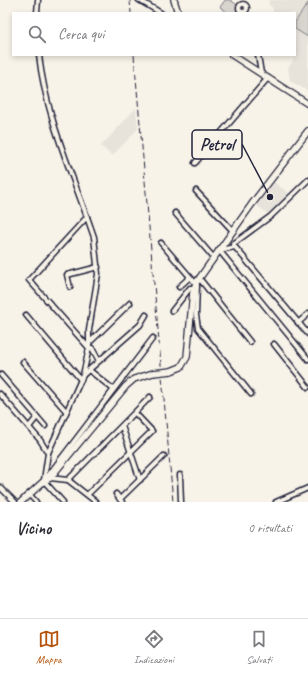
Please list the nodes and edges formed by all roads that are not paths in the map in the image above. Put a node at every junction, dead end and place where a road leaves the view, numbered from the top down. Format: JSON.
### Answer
{"nodes":[{"id":1,"x":38,"y":0,"type":"edge"},
{"id":2,"x":139,"y":0,"type":"edge"},
{"id":3,"x":174,"y":0,"type":"edge"},
{"id":4,"x":37,"y":12,"type":"edge"},
{"id":5,"x":158,"y":12,"type":"edge"},
{"id":6,"x":178,"y":12,"type":"edge"},
{"id":7,"x":39,"y":56,"type":"edge"},
{"id":8,"x":234,"y":56,"type":"edge"},
{"id":9,"x":258,"y":56,"type":"edge"},
{"id":10,"x":261,"y":73,"type":"junction"},
{"id":11,"x":268,"y":78,"type":"junction"},
{"id":12,"x":308,"y":104,"type":"edge"},
{"id":13,"x":308,"y":132,"type":"edge"},
{"id":14,"x":195,"y":163,"type":"dead end"},
{"id":15,"x":308,"y":180,"type":"edge"},
{"id":16,"x":196,"y":191,"type":"dead end"},
{"id":17,"x":175,"y":213,"type":"dead end"},
{"id":18,"x":87,"y":216,"type":"junction"},
{"id":19,"x":233,"y":231,"type":"junction"},
{"id":20,"x":161,"y":243,"type":"dead end"},
{"id":21,"x":235,"y":247,"type":"junction"},
{"id":22,"x":218,"y":250,"type":"junction"},
{"id":23,"x":213,"y":257,"type":"junction"},
{"id":24,"x":98,"y":267,"type":"junction"},
{"id":25,"x":190,"y":277,"type":"junction"},
{"id":26,"x":196,"y":283,"type":"junction"},
{"id":27,"x":70,"y":287,"type":"dead end"},
{"id":28,"x":179,"y":287,"type":"dead end"},
{"id":29,"x":130,"y":303,"type":"dead end"},
{"id":30,"x":172,"y":311,"type":"dead end"},
{"id":31,"x":308,"y":314,"type":"edge"},
{"id":32,"x":26,"y":315,"type":"dead end"},
{"id":33,"x":146,"y":315,"type":"dead end"},
{"id":34,"x":298,"y":323,"type":"junction"},
{"id":35,"x":308,"y":334,"type":"edge"},
{"id":36,"x":153,"y":338,"type":"dead end"},
{"id":37,"x":250,"y":342,"type":"dead end"},
{"id":38,"x":274,"y":344,"type":"dead end"},
{"id":39,"x":89,"y":346,"type":"junction"},
{"id":40,"x":308,"y":358,"type":"edge"},
{"id":41,"x":99,"y":361,"type":"junction"},
{"id":42,"x":23,"y":362,"type":"dead end"},
{"id":43,"x":89,"y":370,"type":"junction"},
{"id":44,"x":1,"y":375,"type":"dead end"},
{"id":45,"x":83,"y":375,"type":"junction"},
{"id":46,"x":81,"y":380,"type":"junction"},
{"id":47,"x":308,"y":387,"type":"edge"},
{"id":48,"x":114,"y":389,"type":"junction"},
{"id":49,"x":0,"y":394,"type":"edge"},
{"id":50,"x":251,"y":394,"type":"dead end"},
{"id":51,"x":150,"y":397,"type":"dead end"},
{"id":52,"x":66,"y":411,"type":"junction"},
{"id":53,"x":135,"y":413,"type":"junction"},
{"id":54,"x":38,"y":417,"type":"junction"},
{"id":55,"x":45,"y":426,"type":"dead end"},
{"id":56,"x":122,"y":426,"type":"junction"},
{"id":57,"x":29,"y":427,"type":"junction"},
{"id":58,"x":131,"y":452,"type":"junction"},
{"id":59,"x":48,"y":453,"type":"junction"},
{"id":60,"x":164,"y":456,"type":"dead end"},
{"id":61,"x":180,"y":475,"type":"dead end"},
{"id":62,"x":50,"y":478,"type":"junction"},
{"id":63,"x":68,"y":480,"type":"junction"},
{"id":64,"x":140,"y":480,"type":"junction"},
{"id":65,"x":44,"y":481,"type":"junction"},
{"id":66,"x":0,"y":487,"type":"edge"},
{"id":67,"x":308,"y":488,"type":"edge"},
{"id":68,"x":30,"y":494,"type":"junction"},
{"id":69,"x":88,"y":494,"type":"junction"},
{"id":70,"x":116,"y":494,"type":"dead end"},
{"id":71,"x":121,"y":501,"type":"edge"},
{"id":72,"x":15,"y":502,"type":"edge"},
{"id":73,"x":21,"y":502,"type":"edge"},
{"id":74,"x":36,"y":502,"type":"edge"},
{"id":75,"x":63,"y":502,"type":"edge"},
{"id":76,"x":96,"y":502,"type":"edge"},
{"id":77,"x":181,"y":502,"type":"edge"},
{"id":78,"x":276,"y":502,"type":"edge"}],
"edges":[{"from":1,"to":4,"type":"street"},
{"from":2,"to":5,"type":"street"},
{"from":3,"to":6,"type":"street"},
{"from":7,"to":18,"type":"street"},
{"from":8,"to":10,"type":"street"},
{"from":9,"to":10,"type":"street"},
{"from":10,"to":11,"type":"street"},
{"from":11,"to":12,"type":"street"},
{"from":11,"to":14,"type":"street"},
{"from":13,"to":19,"type":"street"},
{"from":15,"to":21,"type":"street"},
{"from":16,"to":19,"type":"street"},
{"from":17,"to":23,"type":"street"},
{"from":18,"to":24,"type":"street"},
{"from":18,"to":39,"type":"street"},
{"from":19,"to":22,"type":"street"},
{"from":20,"to":25,"type":"street"},
{"from":21,"to":22,"type":"street"},
{"from":21,"to":34,"type":"street"},
{"from":22,"to":23,"type":"street"},
{"from":22,"to":40,"type":"street"},
{"from":23,"to":26,"type":"street"},
{"from":24,"to":27,"type":"street"},
{"from":24,"to":39,"type":"street"},
{"from":25,"to":26,"type":"street"},
{"from":25,"to":28,"type":"street"},
{"from":26,"to":30,"type":"street"},
{"from":26,"to":37,"type":"street"},
{"from":26,"to":50,"type":"street"},
{"from":26,"to":62,"type":"street","bridge":true},
{"from":29,"to":39,"type":"street"},
{"from":31,"to":34,"type":"street"},
{"from":32,"to":46,"type":"street"},
{"from":33,"to":41,"type":"street"},
{"from":34,"to":35,"type":"street"},
{"from":36,"to":48,"type":"street"},
{"from":38,"to":47,"type":"street"},
{"from":39,"to":41,"type":"street"},
{"from":39,"to":45,"type":"street"},
{"from":41,"to":43,"type":"street"},
{"from":42,"to":52,"type":"street"},
{"from":43,"to":45,"type":"street"},
{"from":43,"to":48,"type":"street"},
{"from":44,"to":54,"type":"street"},
{"from":45,"to":46,"type":"street"},
{"from":46,"to":52,"type":"street"},
{"from":48,"to":65,"type":"street"},
{"from":49,"to":57,"type":"street"},
{"from":51,"to":53,"type":"street"},
{"from":52,"to":59,"type":"street"},
{"from":53,"to":56,"type":"street"},
{"from":53,"to":58,"type":"street"},
{"from":54,"to":55,"type":"street"},
{"from":54,"to":57,"type":"street"},
{"from":56,"to":58,"type":"street"},
{"from":56,"to":63,"type":"street"},
{"from":57,"to":59,"type":"street"},
{"from":58,"to":64,"type":"street"},
{"from":58,"to":69,"type":"street"},
{"from":59,"to":65,"type":"street"},
{"from":60,"to":64,"type":"street"},
{"from":61,"to":77,"type":"street"},
{"from":62,"to":63,"type":"street"},
{"from":62,"to":65,"type":"street"},
{"from":63,"to":69,"type":"street"},
{"from":64,"to":71,"type":"street"},
{"from":65,"to":68,"type":"street"},
{"from":65,"to":75,"type":"street"},
{"from":66,"to":72,"type":"street"},
{"from":67,"to":78,"type":"street"},
{"from":68,"to":73,"type":"street"},
{"from":68,"to":74,"type":"street"},
{"from":69,"to":76,"type":"street"},
{"from":70,"to":71,"type":"street"}]}
